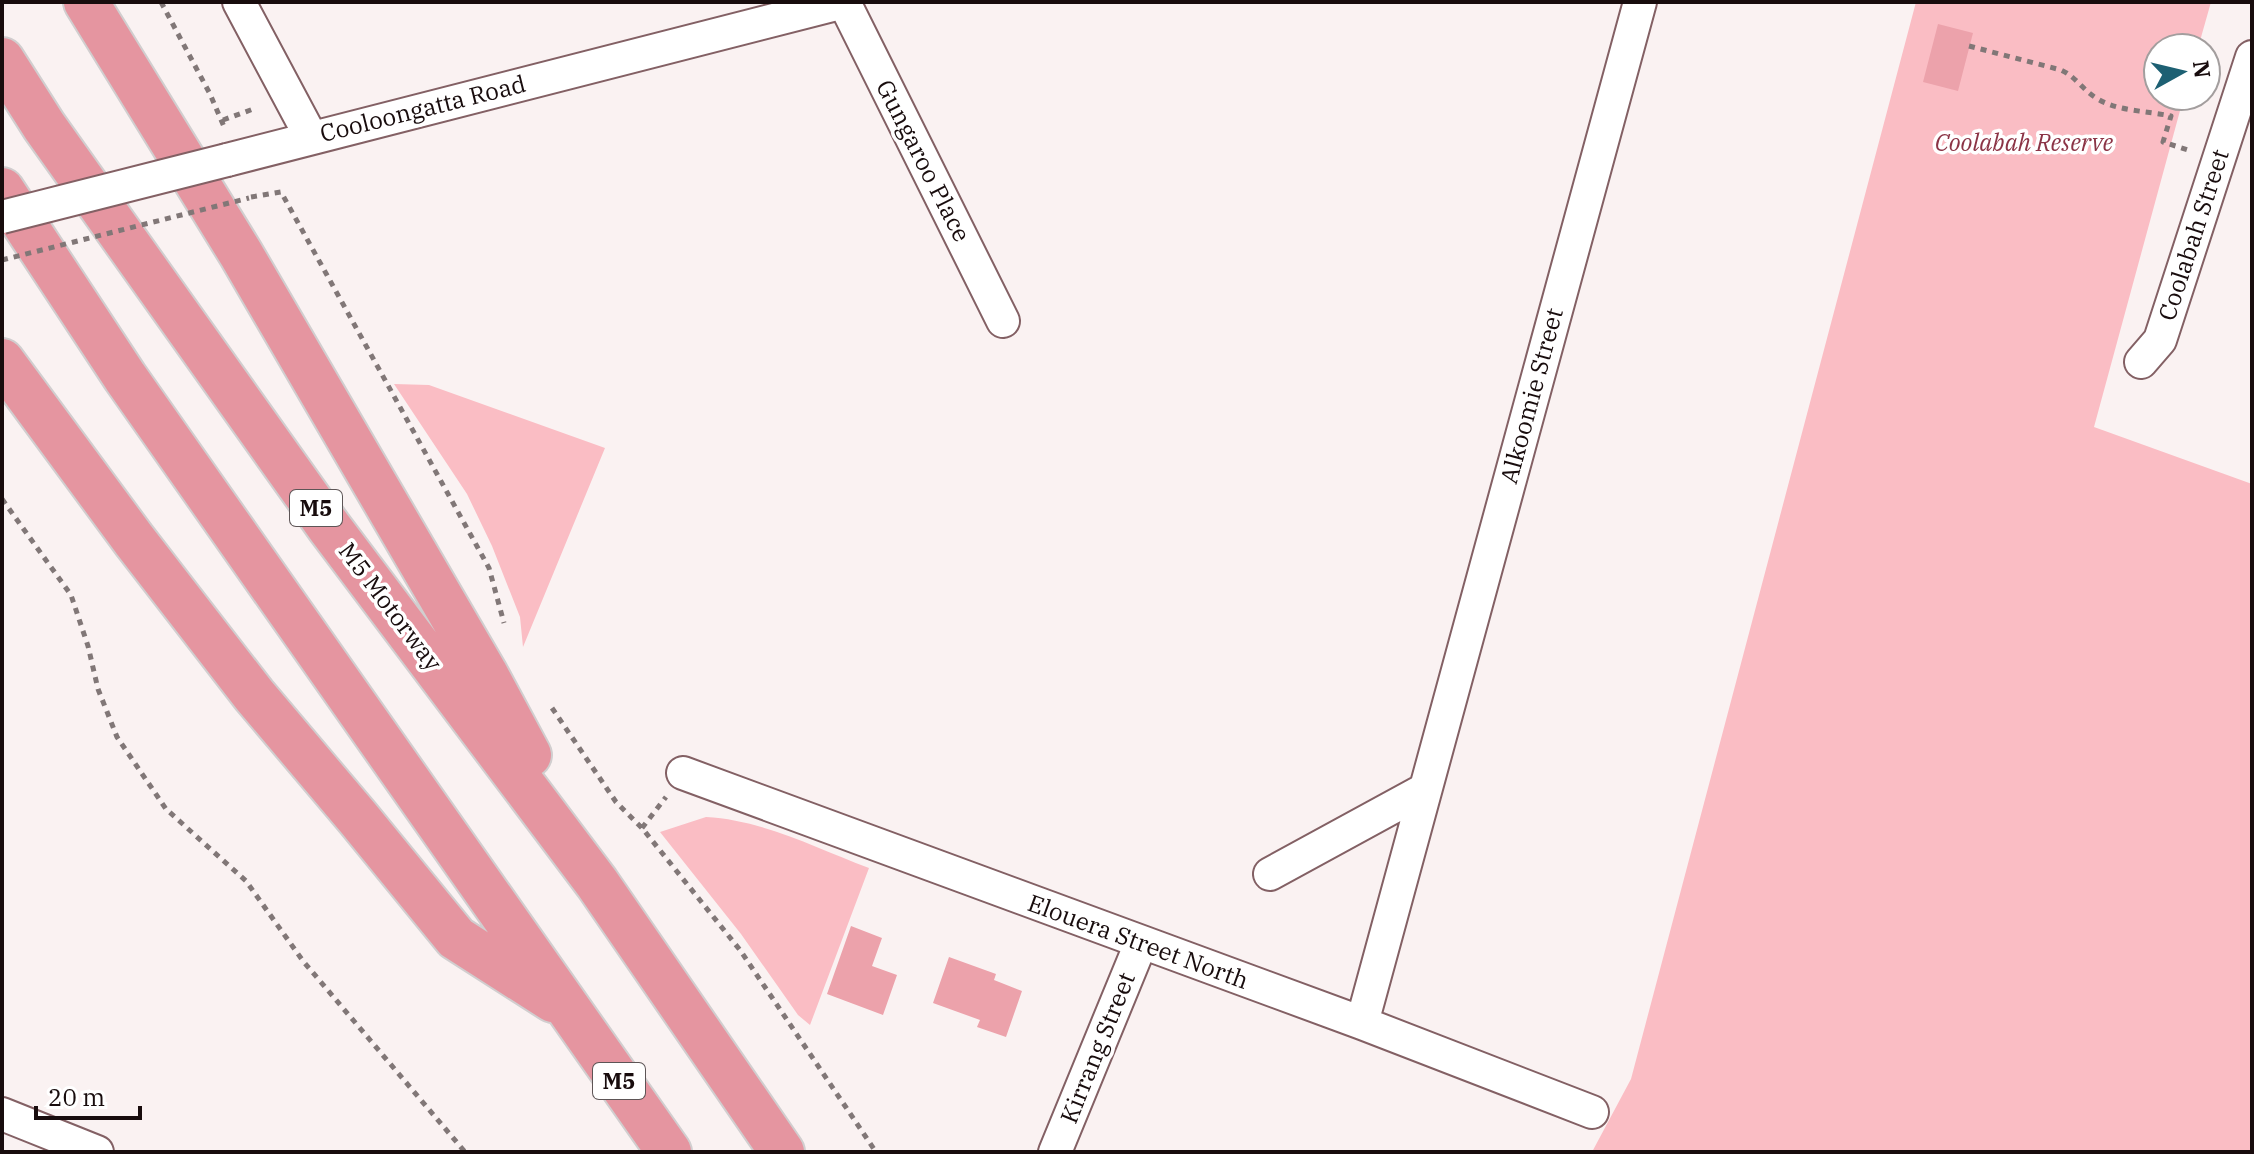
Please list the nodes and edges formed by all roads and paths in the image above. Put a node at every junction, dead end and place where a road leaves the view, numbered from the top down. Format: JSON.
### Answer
{"nodes":[{"id":1,"x":86,"y":2,"type":"edge"},
{"id":2,"x":161,"y":2,"type":"edge"},
{"id":3,"x":239,"y":2,"type":"edge"},
{"id":4,"x":844,"y":2,"type":"edge"},
{"id":5,"x":1640,"y":2,"type":"edge"},
{"id":6,"x":1969,"y":46,"type":"dead end"},
{"id":7,"x":2252,"y":57,"type":"edge"},
{"id":8,"x":2,"y":60,"type":"edge"},
{"id":9,"x":256,"y":108,"type":"dead end"},
{"id":10,"x":311,"y":137,"type":"junction"},
{"id":11,"x":2218,"y":161,"type":"junction"},
{"id":12,"x":2,"y":190,"type":"edge"},
{"id":13,"x":2,"y":217,"type":"edge"},
{"id":14,"x":2,"y":260,"type":"edge"},
{"id":15,"x":1003,"y":321,"type":"dead end"},
{"id":16,"x":2,"y":361,"type":"edge"},
{"id":17,"x":2141,"y":362,"type":"dead end"},
{"id":18,"x":3,"y":502,"type":"edge"},
{"id":19,"x":504,"y":625,"type":"dead end"},
{"id":20,"x":545,"y":697,"type":"dead end"},
{"id":21,"x":683,"y":773,"type":"dead end"},
{"id":22,"x":1424,"y":790,"type":"junction"},
{"id":23,"x":1270,"y":874,"type":"dead end"},
{"id":24,"x":597,"y":883,"type":"junction"},
{"id":25,"x":1141,"y":943,"type":"junction"},
{"id":26,"x":568,"y":1009,"type":"junction"},
{"id":27,"x":1362,"y":1023,"type":"junction"},
{"id":28,"x":1592,"y":1112,"type":"dead end"},
{"id":29,"x":2,"y":1114,"type":"edge"},
{"id":30,"x":97,"y":1152,"type":"edge"},
{"id":31,"x":465,"y":1152,"type":"edge"},
{"id":32,"x":669,"y":1152,"type":"edge"},
{"id":33,"x":782,"y":1152,"type":"edge"},
{"id":34,"x":876,"y":1152,"type":"edge"},
{"id":35,"x":1055,"y":1152,"type":"edge"}],
"edges":[{"from":1,"to":24,"type":"highway"},
{"from":2,"to":9,"type":"path"},
{"from":3,"to":10,"type":"street"},
{"from":4,"to":10,"type":"street","name":"Cooloongatta Road"},
{"from":4,"to":15,"type":"street","name":"Gungaroo Place"},
{"from":5,"to":22,"type":"street","name":"Alkoomie Street"},
{"from":6,"to":11,"type":"path"},
{"from":7,"to":11,"type":"street","name":"Coolabah Street"},
{"from":8,"to":24,"type":"highway","name":"M5 Motorway","number":"M5"},
{"from":10,"to":13,"type":"street","name":"Cooloongatta Road","bridge":true},
{"from":11,"to":17,"type":"street","name":"Coolabah Street"},
{"from":12,"to":26,"type":"highway","number":"M5"},
{"from":14,"to":19,"type":"path","bridge":true},
{"from":16,"to":26,"type":"highway"},
{"from":18,"to":31,"type":"path"},
{"from":20,"to":34,"type":"path"},
{"from":21,"to":25,"type":"street","name":"Elouera Street North"},
{"from":22,"to":23,"type":"street"},
{"from":22,"to":27,"type":"street","name":"Alkoomie Street"},
{"from":24,"to":33,"type":"highway","name":"M5 Motorway","number":"M5"},
{"from":25,"to":27,"type":"street","name":"Elouera Street North"},
{"from":25,"to":35,"type":"street","name":"Kirrang Street"},
{"from":26,"to":32,"type":"highway","number":"M5"},
{"from":27,"to":28,"type":"street","name":"Elouera Street North"},
{"from":29,"to":30,"type":"street"}]}
